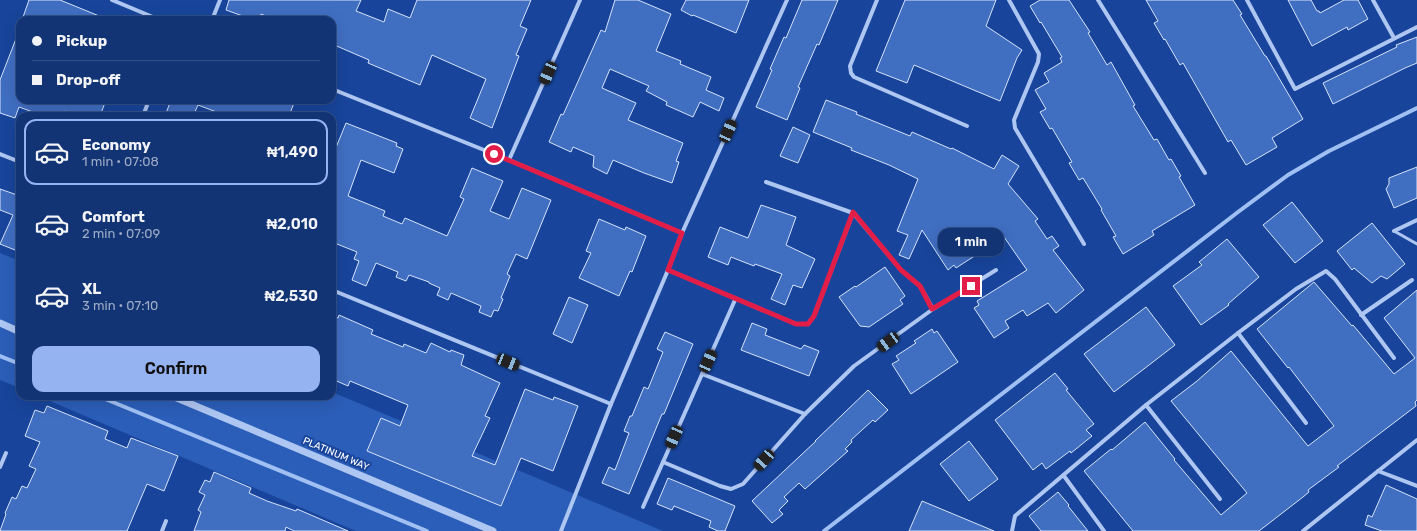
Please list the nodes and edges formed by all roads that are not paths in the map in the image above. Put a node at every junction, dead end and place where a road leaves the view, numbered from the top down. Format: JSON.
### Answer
{"nodes":[{"id":1,"x":112,"y":0,"type":"edge"},
{"id":2,"x":220,"y":0,"type":"edge"},
{"id":3,"x":580,"y":0,"type":"edge"},
{"id":4,"x":787,"y":0,"type":"edge"},
{"id":5,"x":877,"y":0,"type":"edge"},
{"id":6,"x":1008,"y":0,"type":"edge"},
{"id":7,"x":1098,"y":0,"type":"edge"},
{"id":8,"x":1247,"y":0,"type":"edge"},
{"id":9,"x":1373,"y":0,"type":"edge"},
{"id":10,"x":150,"y":16,"type":"edge"},
{"id":11,"x":214,"y":16,"type":"edge"},
{"id":12,"x":1417,"y":27,"type":"edge"},
{"id":13,"x":1394,"y":38,"type":"junction"},
{"id":14,"x":336,"y":91,"type":"edge"},
{"id":15,"x":967,"y":126,"type":"dead end"},
{"id":16,"x":0,"y":154,"type":"edge"},
{"id":17,"x":16,"y":160,"type":"edge"},
{"id":18,"x":509,"y":160,"type":"junction"},
{"id":19,"x":1205,"y":173,"type":"dead end"},
{"id":20,"x":766,"y":182,"type":"dead end"},
{"id":21,"x":853,"y":212,"type":"junction"},
{"id":22,"x":1417,"y":220,"type":"edge"},
{"id":23,"x":1394,"y":231,"type":"joint"},
{"id":24,"x":682,"y":233,"type":"junction"},
{"id":25,"x":1084,"y":244,"type":"dead end"},
{"id":26,"x":1417,"y":244,"type":"edge"},
{"id":27,"x":668,"y":270,"type":"junction"},
{"id":28,"x":996,"y":270,"type":"dead end"},
{"id":29,"x":1412,"y":280,"type":"dead end"},
{"id":30,"x":336,"y":292,"type":"edge"},
{"id":31,"x":735,"y":300,"type":"junction"},
{"id":32,"x":932,"y":309,"type":"junction"},
{"id":33,"x":1361,"y":315,"type":"junction"},
{"id":34,"x":0,"y":323,"type":"edge"},
{"id":35,"x":16,"y":330,"type":"edge"},
{"id":36,"x":1238,"y":333,"type":"junction"},
{"id":37,"x":1394,"y":358,"type":"dead end"},
{"id":38,"x":702,"y":374,"type":"junction"},
{"id":39,"x":182,"y":400,"type":"edge"},
{"id":40,"x":611,"y":404,"type":"junction"},
{"id":41,"x":1146,"y":406,"type":"junction"},
{"id":42,"x":805,"y":414,"type":"junction"},
{"id":43,"x":1306,"y":423,"type":"dead end"},
{"id":44,"x":1417,"y":440,"type":"edge"},
{"id":45,"x":6,"y":453,"type":"dead end"},
{"id":46,"x":663,"y":462,"type":"junction"},
{"id":47,"x":0,"y":467,"type":"edge"},
{"id":48,"x":1378,"y":471,"type":"junction"},
{"id":49,"x":1064,"y":476,"type":"junction"},
{"id":50,"x":1417,"y":486,"type":"edge"},
{"id":51,"x":1220,"y":499,"type":"dead end"},
{"id":52,"x":643,"y":507,"type":"dead end"},
{"id":53,"x":166,"y":521,"type":"dead end"},
{"id":54,"x":162,"y":531,"type":"edge"},
{"id":55,"x":493,"y":531,"type":"edge"},
{"id":56,"x":561,"y":531,"type":"edge"},
{"id":57,"x":1012,"y":531,"type":"edge"},
{"id":58,"x":1104,"y":531,"type":"edge"},
{"id":59,"x":1303,"y":531,"type":"edge"}],
"edges":[{"from":1,"to":10,"type":"street"},
{"from":2,"to":11,"type":"street"},
{"from":3,"to":18,"type":"street"},
{"from":4,"to":24,"type":"street"},
{"from":5,"to":15,"type":"street"},
{"from":6,"to":25,"type":"street"},
{"from":7,"to":19,"type":"street"},
{"from":8,"to":13,"type":"street"},
{"from":9,"to":13,"type":"street"},
{"from":12,"to":13,"type":"street"},
{"from":14,"to":18,"type":"street"},
{"from":16,"to":17,"type":"street"},
{"from":18,"to":24,"type":"street"},
{"from":20,"to":21,"type":"street"},
{"from":21,"to":31,"type":"street"},
{"from":21,"to":32,"type":"street"},
{"from":22,"to":23,"type":"street"},
{"from":23,"to":26,"type":"lane"},
{"from":24,"to":27,"type":"street"},
{"from":27,"to":31,"type":"street"},
{"from":27,"to":40,"type":"street"},
{"from":28,"to":32,"type":"street"},
{"from":29,"to":33,"type":"street"},
{"from":30,"to":40,"type":"street"},
{"from":31,"to":38,"type":"street"},
{"from":32,"to":42,"type":"street"},
{"from":33,"to":36,"type":"street"},
{"from":33,"to":37,"type":"street"},
{"from":34,"to":35,"type":"street"},
{"from":36,"to":41,"type":"street"},
{"from":36,"to":43,"type":"street"},
{"from":38,"to":42,"type":"street"},
{"from":38,"to":46,"type":"street"},
{"from":39,"to":55,"type":"street","name":"PLATINUM WAY"},
{"from":40,"to":56,"type":"street"},
{"from":41,"to":49,"type":"street"},
{"from":41,"to":51,"type":"street"},
{"from":42,"to":46,"type":"street"},
{"from":44,"to":48,"type":"street"},
{"from":45,"to":47,"type":"street"},
{"from":46,"to":52,"type":"street"},
{"from":48,"to":50,"type":"street"},
{"from":48,"to":59,"type":"street"},
{"from":49,"to":57,"type":"street"},
{"from":49,"to":58,"type":"street"},
{"from":53,"to":54,"type":"street"}]}
